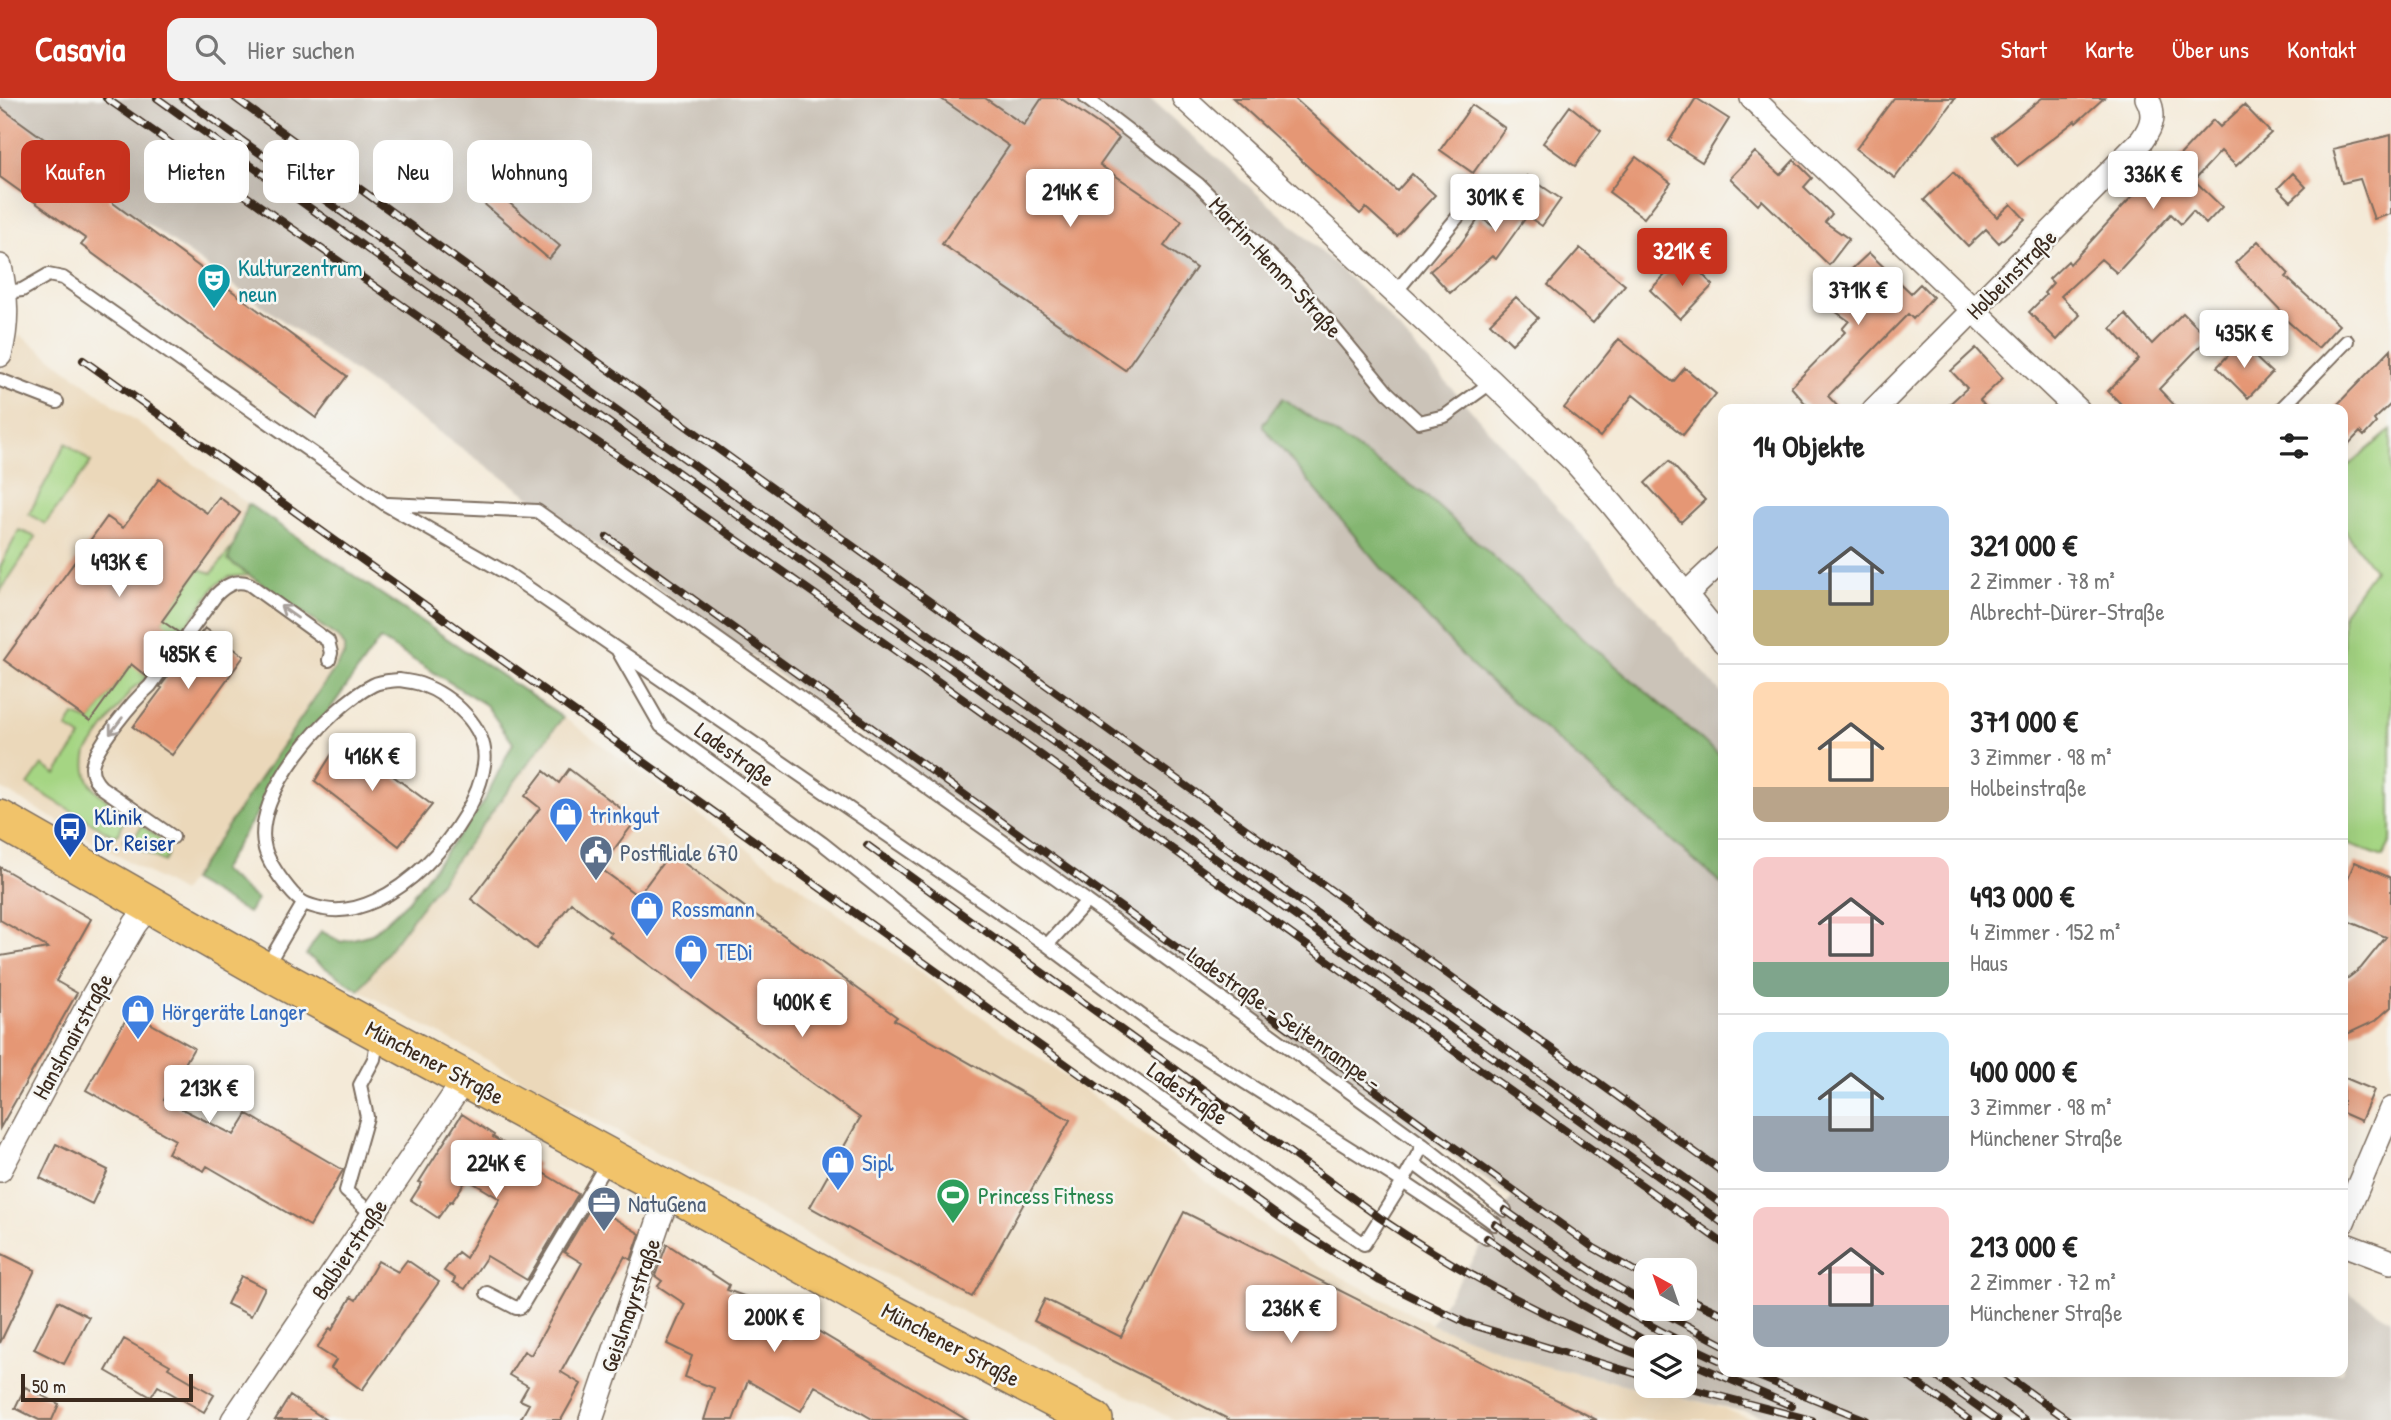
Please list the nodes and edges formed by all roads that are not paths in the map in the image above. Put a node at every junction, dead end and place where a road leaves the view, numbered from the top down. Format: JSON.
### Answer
{"nodes":[{"id":1,"x":1086,"y":98,"type":"edge"},
{"id":2,"x":1184,"y":98,"type":"edge"},
{"id":3,"x":1752,"y":98,"type":"edge"},
{"id":4,"x":2147,"y":98,"type":"edge"},
{"id":5,"x":1475,"y":196,"type":"dead end"},
{"id":6,"x":0,"y":266,"type":"edge"},
{"id":7,"x":6,"y":292,"type":"junction"},
{"id":8,"x":1395,"y":292,"type":"junction"},
{"id":9,"x":1974,"y":311,"type":"junction"},
{"id":10,"x":2347,"y":341,"type":"dead end"},
{"id":11,"x":0,"y":355,"type":"edge"},
{"id":12,"x":0,"y":380,"type":"edge"},
{"id":13,"x":1492,"y":382,"type":"junction"},
{"id":14,"x":57,"y":402,"type":"dead end"},
{"id":15,"x":1880,"y":404,"type":"edge"},
{"id":16,"x":2066,"y":404,"type":"edge"},
{"id":17,"x":2286,"y":404,"type":"edge"},
{"id":18,"x":384,"y":504,"type":"junction"},
{"id":19,"x":1718,"y":564,"type":"edge"},
{"id":20,"x":1685,"y":595,"type":"junction"},
{"id":21,"x":1718,"y":635,"type":"edge"},
{"id":22,"x":617,"y":649,"type":"junction"},
{"id":23,"x":329,"y":660,"type":"dead end"},
{"id":24,"x":0,"y":819,"type":"edge"},
{"id":25,"x":173,"y":837,"type":"dead end"},
{"id":26,"x":1087,"y":901,"type":"junction"},
{"id":27,"x":303,"y":904,"type":"junction"},
{"id":28,"x":150,"y":905,"type":"junction"},
{"id":29,"x":1047,"y":945,"type":"junction"},
{"id":30,"x":264,"y":970,"type":"junction"},
{"id":31,"x":379,"y":1032,"type":"junction"},
{"id":32,"x":466,"y":1079,"type":"junction"},
{"id":33,"x":2391,"y":1109,"type":"edge"},
{"id":34,"x":1423,"y":1145,"type":"junction"},
{"id":35,"x":610,"y":1158,"type":"junction"},
{"id":36,"x":1413,"y":1163,"type":"junction"},
{"id":37,"x":0,"y":1170,"type":"edge"},
{"id":38,"x":1403,"y":1182,"type":"junction"},
{"id":39,"x":671,"y":1191,"type":"junction"},
{"id":40,"x":1505,"y":1210,"type":"dead end"},
{"id":41,"x":2348,"y":1210,"type":"edge"},
{"id":42,"x":373,"y":1215,"type":"junction"},
{"id":43,"x":1495,"y":1224,"type":"dead end"},
{"id":44,"x":1487,"y":1238,"type":"dead end"},
{"id":45,"x":2348,"y":1246,"type":"edge"},
{"id":46,"x":2391,"y":1262,"type":"edge"},
{"id":47,"x":487,"y":1293,"type":"dead end"},
{"id":48,"x":233,"y":1420,"type":"edge"},
{"id":49,"x":591,"y":1420,"type":"edge"},
{"id":50,"x":1094,"y":1420,"type":"edge"}],
"edges":[{"from":1,"to":13,"type":"lane","name":"Martin-Hemm-Straße"},
{"from":2,"to":8,"type":"street"},
{"from":3,"to":9,"type":"street"},
{"from":4,"to":9,"type":"street","name":"Holbeinstraße"},
{"from":5,"to":8,"type":"lane"},
{"from":6,"to":7,"type":"street"},
{"from":7,"to":11,"type":"street"},
{"from":7,"to":18,"type":"lane","name":"Ladestraße"},
{"from":8,"to":13,"type":"street"},
{"from":9,"to":15,"type":"street","name":"Holbeinstraße"},
{"from":9,"to":16,"type":"street"},
{"from":10,"to":17,"type":"lane"},
{"from":12,"to":14,"type":"lane"},
{"from":13,"to":20,"type":"street"},
{"from":18,"to":22,"type":"lane","name":"Ladestraße"},
{"from":18,"to":26,"type":"lane"},
{"from":19,"to":20,"type":"street"},
{"from":20,"to":21,"type":"street"},
{"from":22,"to":29,"type":"lane","name":"Ladestraße"},
{"from":22,"to":38,"type":"lane","name":"Ladestraße"},
{"from":23,"to":25,"type":"lane","one_way":true},
{"from":24,"to":28,"type":"main road","name":"Münchener Straße"},
{"from":26,"to":29,"type":"lane"},
{"from":26,"to":34,"type":"lane","name":"Ladestraße - Seitenrampe -"},
{"from":27,"to":27,"type":"lane"},
{"from":27,"to":30,"type":"lane"},
{"from":28,"to":30,"type":"main road","name":"Münchener Straße"},
{"from":28,"to":37,"type":"street","name":"Hanslmairstraße"},
{"from":29,"to":38,"type":"lane","name":"Ladestraße"},
{"from":30,"to":31,"type":"main road","name":"Münchener Straße"},
{"from":31,"to":32,"type":"main road","name":"Münchener Straße"},
{"from":31,"to":42,"type":"lane"},
{"from":32,"to":35,"type":"main road","name":"Münchener Straße"},
{"from":32,"to":42,"type":"street","name":"Balbierstraße"},
{"from":33,"to":41,"type":"street"},
{"from":34,"to":36,"type":"lane"},
{"from":34,"to":40,"type":"lane","name":"Ladestraße - Seitenrampe -"},
{"from":35,"to":39,"type":"main road","name":"Münchener Straße"},
{"from":35,"to":47,"type":"lane"},
{"from":36,"to":38,"type":"lane"},
{"from":36,"to":43,"type":"lane"},
{"from":38,"to":44,"type":"lane"},
{"from":39,"to":49,"type":"street","name":"Geislmayrstraße"},
{"from":39,"to":50,"type":"main road","name":"Münchener Straße"},
{"from":42,"to":48,"type":"street","name":"Balbierstraße"},
{"from":45,"to":46,"type":"street"}]}
